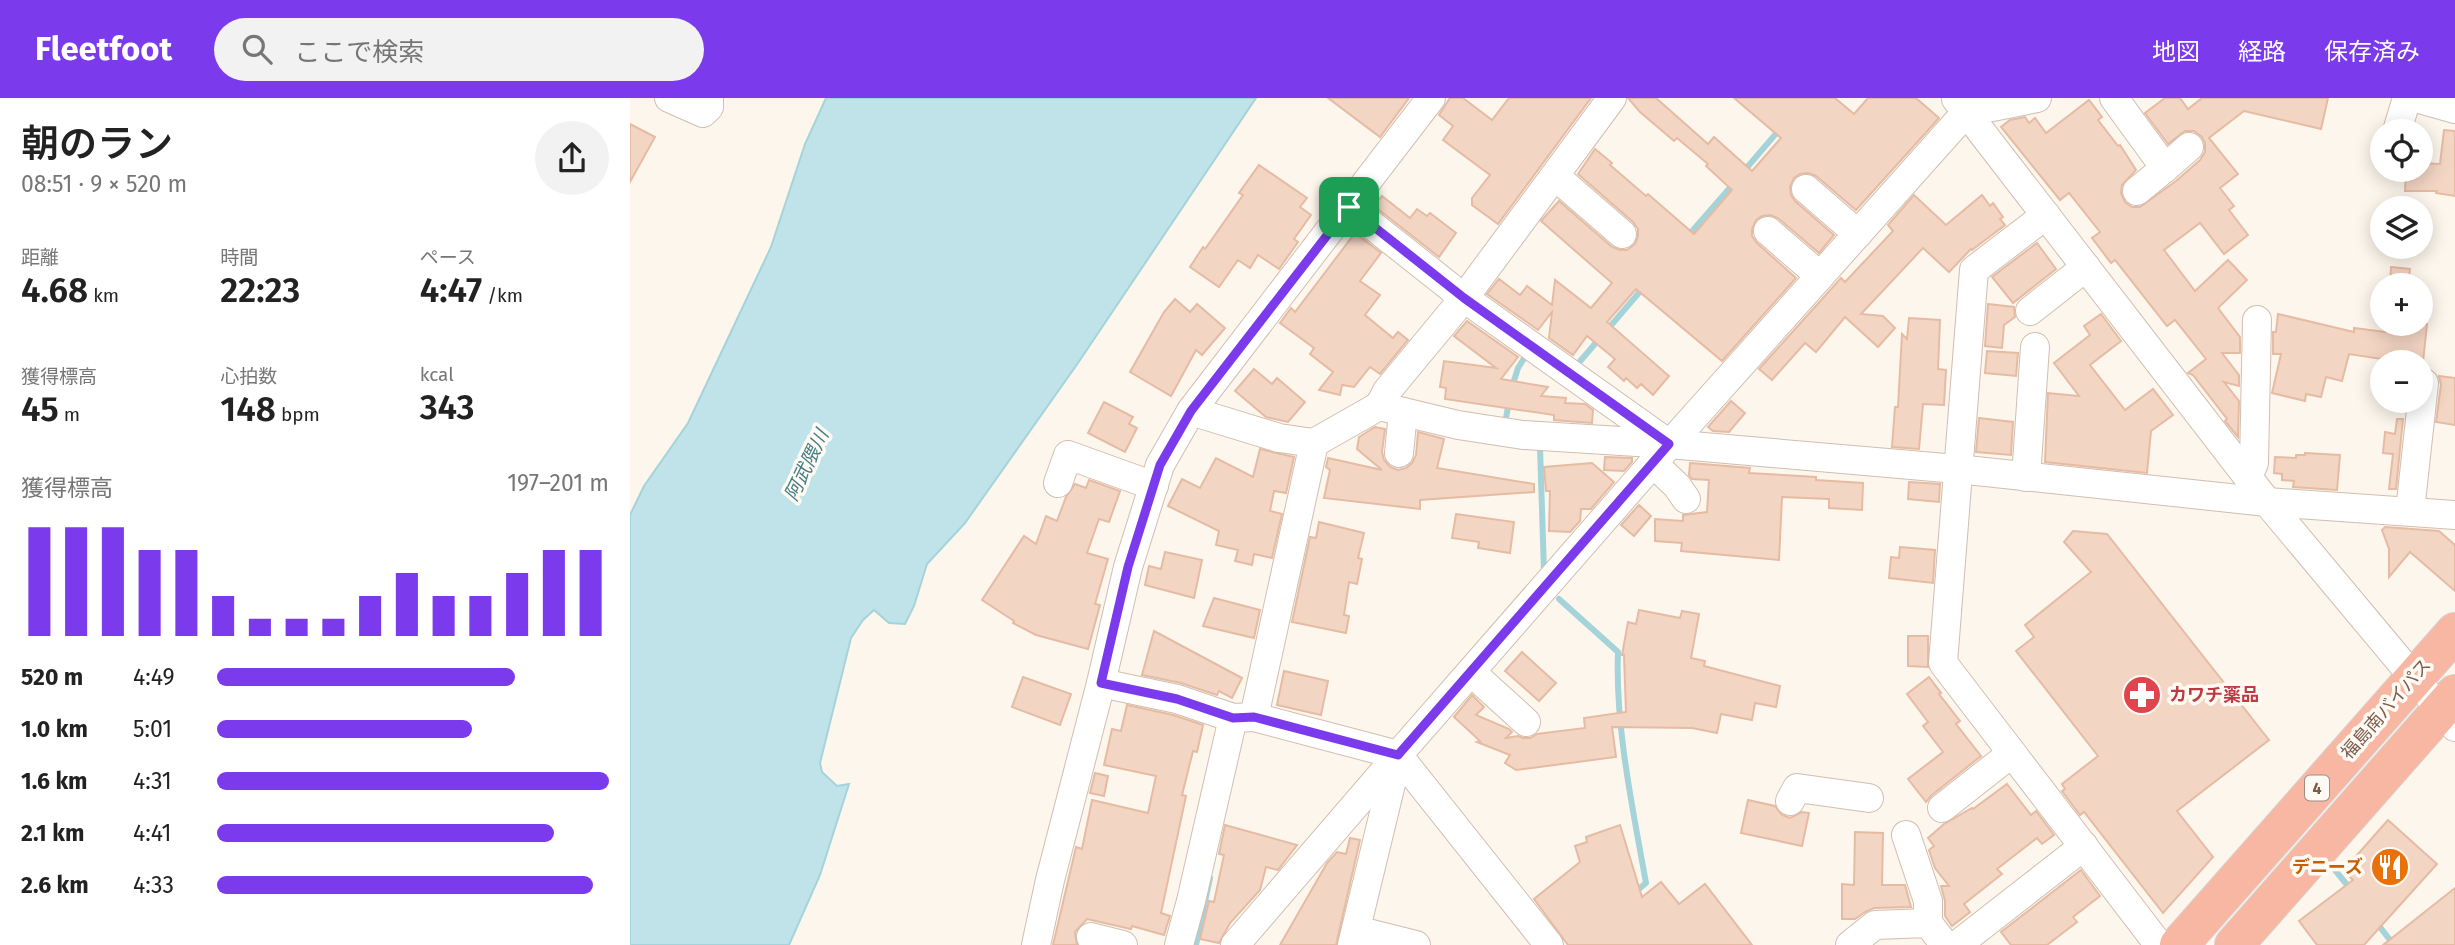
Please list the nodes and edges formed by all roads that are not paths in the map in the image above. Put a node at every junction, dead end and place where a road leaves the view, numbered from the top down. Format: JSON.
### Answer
{"nodes":[{"id":1,"x":669,"y":98,"type":"edge"},
{"id":2,"x":709,"y":98,"type":"edge"},
{"id":3,"x":1431,"y":98,"type":"edge"},
{"id":4,"x":1612,"y":98,"type":"edge"},
{"id":5,"x":2037,"y":98,"type":"edge"},
{"id":6,"x":2114,"y":98,"type":"edge"},
{"id":7,"x":2407,"y":98,"type":"edge"},
{"id":8,"x":2416,"y":98,"type":"edge"},
{"id":9,"x":1967,"y":103,"type":"edge"},
{"id":10,"x":2455,"y":109,"type":"edge"},
{"id":11,"x":2401,"y":119,"type":"edge"},
{"id":12,"x":2189,"y":147,"type":"dead end"},
{"id":13,"x":2165,"y":168,"type":"junction"},
{"id":14,"x":1555,"y":176,"type":"junction"},
{"id":15,"x":1806,"y":189,"type":"dead end"},
{"id":16,"x":2137,"y":191,"type":"dead end"},
{"id":17,"x":1349,"y":207,"type":"junction"},
{"id":18,"x":2046,"y":215,"type":"junction"},
{"id":19,"x":1768,"y":231,"type":"dead end"},
{"id":20,"x":1622,"y":233,"type":"dead end"},
{"id":21,"x":1858,"y":234,"type":"junction"},
{"id":22,"x":2086,"y":267,"type":"junction"},
{"id":23,"x":1820,"y":276,"type":"junction"},
{"id":24,"x":1464,"y":298,"type":"junction"},
{"id":25,"x":2030,"y":311,"type":"dead end"},
{"id":26,"x":2257,"y":320,"type":"dead end"},
{"id":27,"x":2035,"y":347,"type":"dead end"},
{"id":28,"x":1391,"y":410,"type":"junction"},
{"id":29,"x":1191,"y":411,"type":"junction"},
{"id":30,"x":2421,"y":413,"type":"edge"},
{"id":31,"x":1314,"y":443,"type":"junction"},
{"id":32,"x":1399,"y":453,"type":"dead end"},
{"id":33,"x":1661,"y":454,"type":"junction"},
{"id":34,"x":1957,"y":469,"type":"junction"},
{"id":35,"x":2026,"y":477,"type":"junction"},
{"id":36,"x":2248,"y":477,"type":"junction"},
{"id":37,"x":1058,"y":483,"type":"dead end"},
{"id":38,"x":1154,"y":486,"type":"junction"},
{"id":39,"x":1686,"y":499,"type":"dead end"},
{"id":40,"x":2267,"y":502,"type":"junction"},
{"id":41,"x":2410,"y":512,"type":"junction"},
{"id":42,"x":2455,"y":514,"type":"edge"},
{"id":43,"x":2455,"y":632,"type":"edge"},
{"id":44,"x":1472,"y":673,"type":"junction"},
{"id":45,"x":2414,"y":678,"type":"junction"},
{"id":46,"x":1101,"y":683,"type":"junction"},
{"id":47,"x":2450,"y":710,"type":"edge"},
{"id":48,"x":1244,"y":718,"type":"junction"},
{"id":49,"x":1526,"y":722,"type":"dead end"},
{"id":50,"x":2012,"y":753,"type":"junction"},
{"id":51,"x":1398,"y":755,"type":"junction"},
{"id":52,"x":1869,"y":798,"type":"dead end"},
{"id":53,"x":1790,"y":801,"type":"dead end"},
{"id":54,"x":1942,"y":808,"type":"dead end"},
{"id":55,"x":1906,"y":835,"type":"dead end"},
{"id":56,"x":2084,"y":846,"type":"junction"},
{"id":57,"x":1937,"y":934,"type":"edge"},
{"id":58,"x":1091,"y":936,"type":"dead end"},
{"id":59,"x":1354,"y":938,"type":"edge"},
{"id":60,"x":1546,"y":944,"type":"edge"},
{"id":61,"x":1036,"y":945,"type":"edge"},
{"id":62,"x":1123,"y":945,"type":"edge"},
{"id":63,"x":1179,"y":945,"type":"edge"},
{"id":64,"x":1235,"y":945,"type":"edge"},
{"id":65,"x":1416,"y":945,"type":"edge"},
{"id":66,"x":1850,"y":945,"type":"edge"},
{"id":67,"x":1956,"y":945,"type":"edge"},
{"id":68,"x":2159,"y":945,"type":"edge"},
{"id":69,"x":2179,"y":945,"type":"edge"},
{"id":70,"x":2234,"y":945,"type":"edge"}],
"edges":[{"from":1,"to":2,"type":"street"},
{"from":3,"to":17,"type":"street"},
{"from":4,"to":14,"type":"street"},
{"from":5,"to":9,"type":"street"},
{"from":6,"to":13,"type":"street"},
{"from":7,"to":11,"type":"street"},
{"from":8,"to":10,"type":"street"},
{"from":9,"to":18,"type":"street"},
{"from":9,"to":21,"type":"street"},
{"from":12,"to":13,"type":"street"},
{"from":13,"to":16,"type":"street"},
{"from":14,"to":20,"type":"street"},
{"from":14,"to":24,"type":"street"},
{"from":15,"to":21,"type":"street"},
{"from":17,"to":24,"type":"street"},
{"from":17,"to":29,"type":"street"},
{"from":18,"to":22,"type":"street"},
{"from":18,"to":34,"type":"street"},
{"from":19,"to":23,"type":"street"},
{"from":21,"to":23,"type":"street"},
{"from":22,"to":25,"type":"street"},
{"from":22,"to":36,"type":"street"},
{"from":23,"to":33,"type":"street"},
{"from":24,"to":28,"type":"street"},
{"from":24,"to":33,"type":"street"},
{"from":26,"to":36,"type":"street"},
{"from":27,"to":35,"type":"street"},
{"from":28,"to":31,"type":"street"},
{"from":28,"to":32,"type":"street"},
{"from":28,"to":33,"type":"street"},
{"from":29,"to":31,"type":"street"},
{"from":29,"to":38,"type":"street"},
{"from":30,"to":41,"type":"street"},
{"from":31,"to":48,"type":"street"},
{"from":33,"to":34,"type":"street"},
{"from":33,"to":39,"type":"street"},
{"from":33,"to":44,"type":"street"},
{"from":34,"to":35,"type":"street"},
{"from":34,"to":50,"type":"street"},
{"from":35,"to":40,"type":"street"},
{"from":36,"to":40,"type":"street"},
{"from":37,"to":38,"type":"street"},
{"from":38,"to":46,"type":"street"},
{"from":40,"to":41,"type":"street"},
{"from":40,"to":45,"type":"street"},
{"from":41,"to":42,"type":"street"},
{"from":43,"to":45,"type":"highway","name":"福島南バイパス","number":"4"},
{"from":44,"to":49,"type":"street"},
{"from":44,"to":51,"type":"street"},
{"from":45,"to":47,"type":"street"},
{"from":45,"to":69,"type":"highway","name":"福島南バイパス","number":"4"},
{"from":46,"to":48,"type":"street"},
{"from":46,"to":61,"type":"street"},
{"from":47,"to":70,"type":"highway","number":"4"},
{"from":48,"to":51,"type":"street"},
{"from":48,"to":63,"type":"street"},
{"from":50,"to":54,"type":"street"},
{"from":50,"to":56,"type":"street"},
{"from":51,"to":59,"type":"street"},
{"from":51,"to":60,"type":"street"},
{"from":51,"to":64,"type":"street"},
{"from":52,"to":53,"type":"street"},
{"from":55,"to":57,"type":"street"},
{"from":56,"to":67,"type":"street"},
{"from":56,"to":68,"type":"street"},
{"from":57,"to":66,"type":"street"},
{"from":58,"to":62,"type":"street"},
{"from":59,"to":65,"type":"street"}]}
